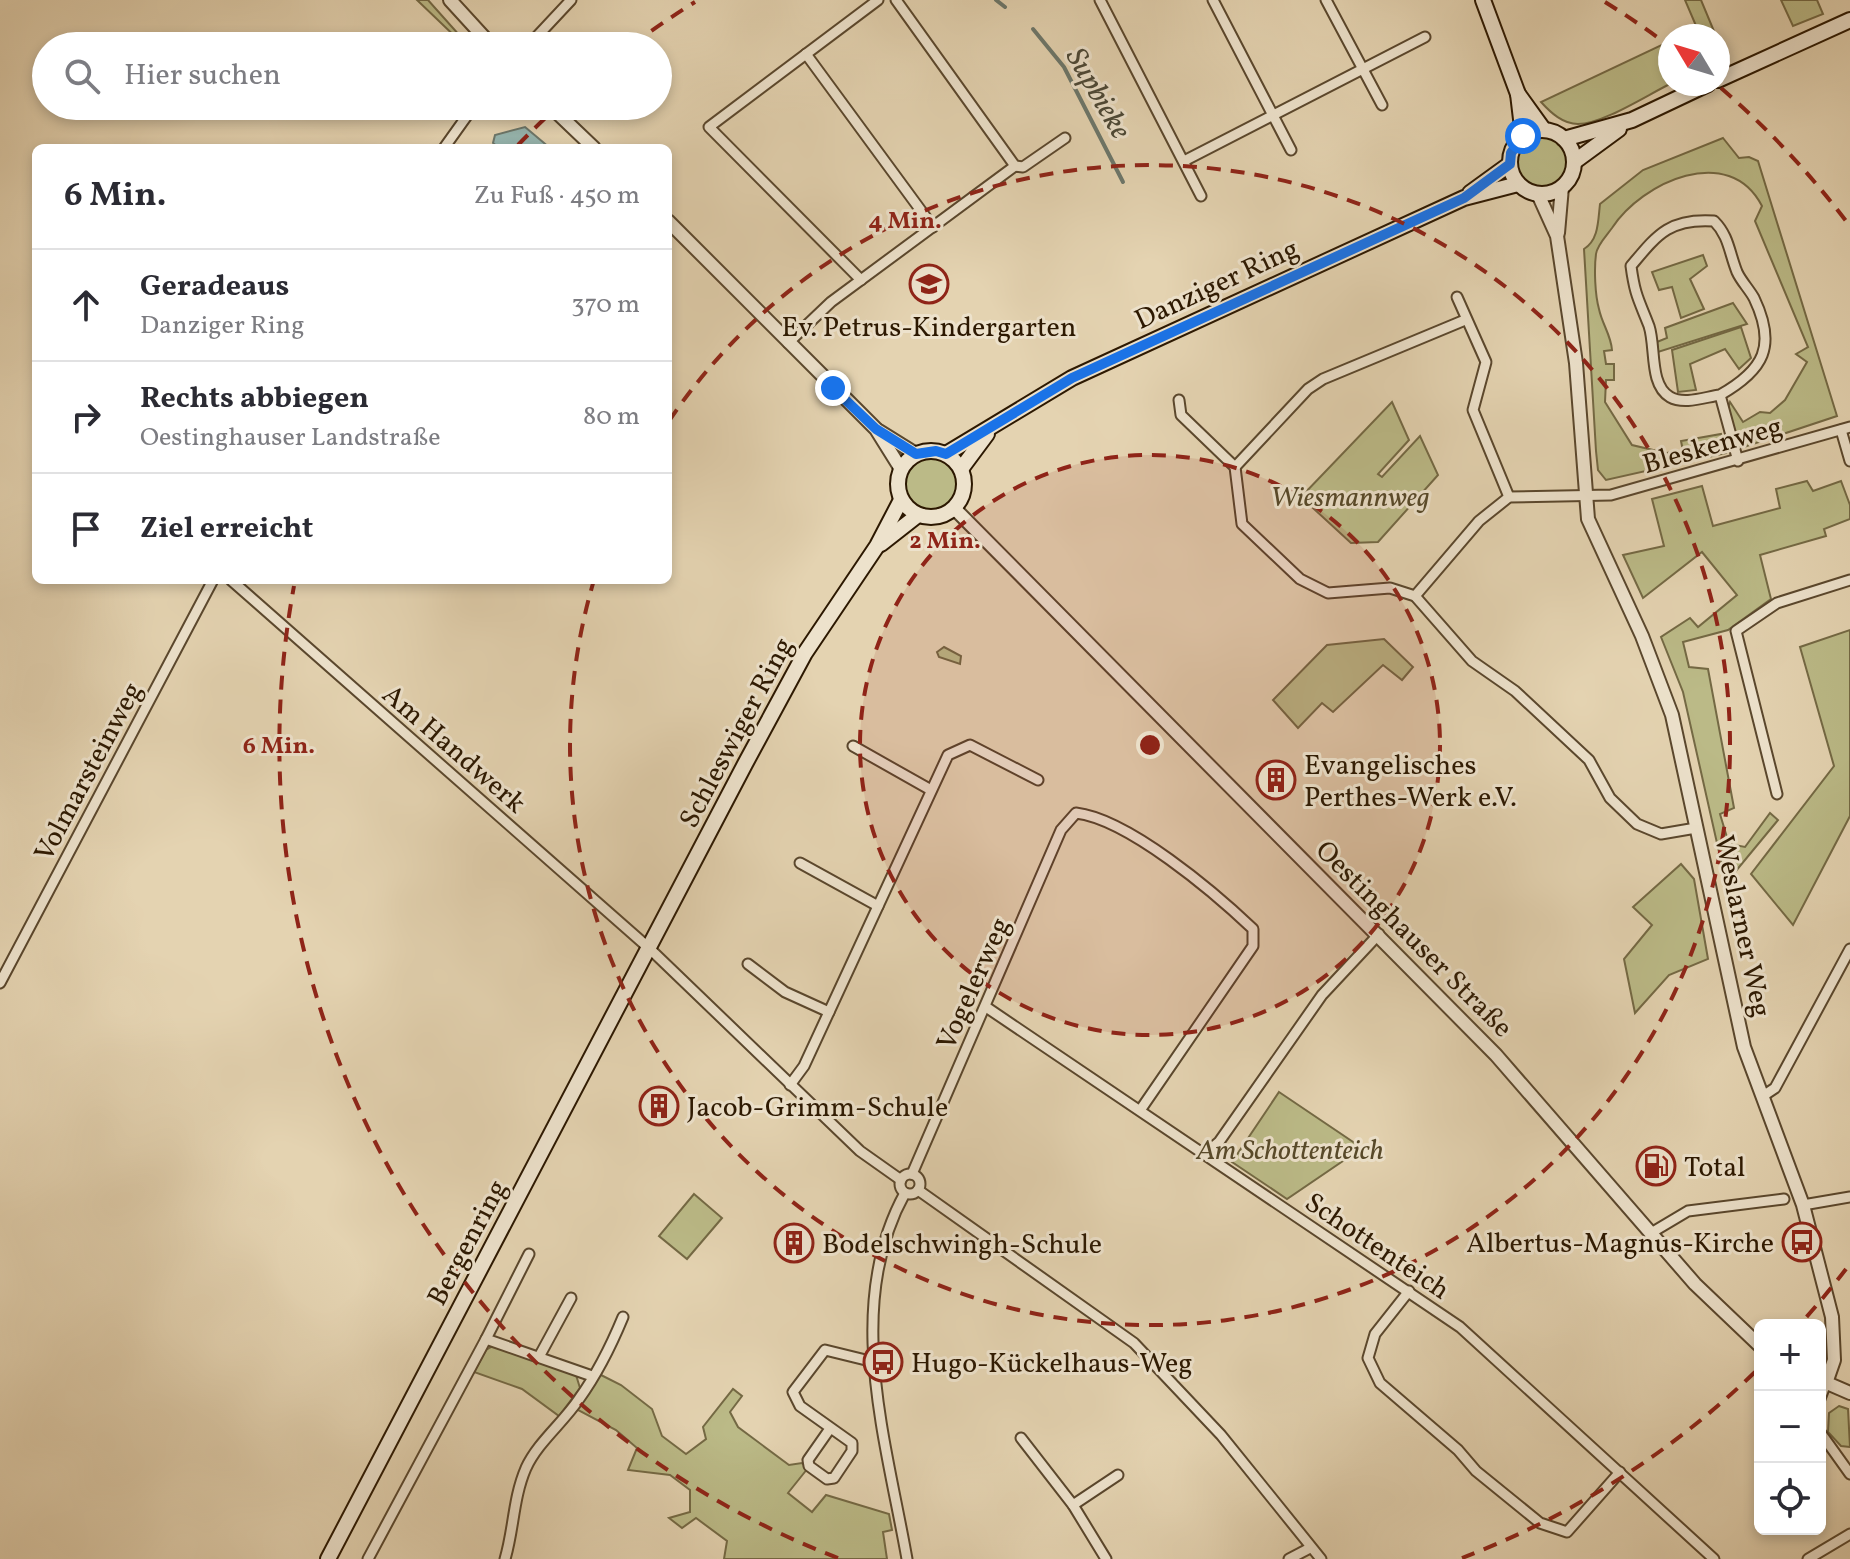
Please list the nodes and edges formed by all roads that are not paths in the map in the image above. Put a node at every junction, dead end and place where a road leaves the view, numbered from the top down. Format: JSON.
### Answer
{"nodes":[{"id":1,"x":450,"y":0,"type":"edge"},
{"id":2,"x":571,"y":0,"type":"edge"},
{"id":3,"x":878,"y":0,"type":"edge"},
{"id":4,"x":896,"y":0,"type":"edge"},
{"id":5,"x":1100,"y":0,"type":"edge"},
{"id":6,"x":1213,"y":0,"type":"edge"},
{"id":7,"x":1326,"y":0,"type":"edge"},
{"id":8,"x":1483,"y":0,"type":"edge"},
{"id":9,"x":1850,"y":20,"type":"edge"},
{"id":10,"x":479,"y":32,"type":"edge"},
{"id":11,"x":541,"y":32,"type":"edge"},
{"id":12,"x":1425,"y":37,"type":"dead end"},
{"id":13,"x":806,"y":54,"type":"junction"},
{"id":14,"x":1362,"y":69,"type":"junction"},
{"id":15,"x":1730,"y":75,"type":"edge"},
{"id":16,"x":1518,"y":94,"type":"junction"},
{"id":17,"x":1683,"y":96,"type":"edge"},
{"id":18,"x":1382,"y":105,"type":"dead end"},
{"id":19,"x":1272,"y":115,"type":"junction"},
{"id":20,"x":464,"y":120,"type":"edge"},
{"id":21,"x":565,"y":120,"type":"edge"},
{"id":22,"x":1632,"y":120,"type":"junction"},
{"id":23,"x":1544,"y":130,"type":"junction"},
{"id":24,"x":1523,"y":136,"type":"junction"},
{"id":25,"x":1065,"y":138,"type":"dead end"},
{"id":26,"x":1564,"y":139,"type":"junction"},
{"id":27,"x":447,"y":144,"type":"edge"},
{"id":28,"x":590,"y":144,"type":"edge"},
{"id":29,"x":1291,"y":150,"type":"dead end"},
{"id":30,"x":1184,"y":161,"type":"junction"},
{"id":31,"x":1574,"y":162,"type":"junction"},
{"id":32,"x":1510,"y":164,"type":"junction"},
{"id":33,"x":1015,"y":166,"type":"junction"},
{"id":34,"x":1518,"y":184,"type":"junction"},
{"id":35,"x":1562,"y":187,"type":"junction"},
{"id":36,"x":1538,"y":194,"type":"junction"},
{"id":37,"x":1201,"y":196,"type":"dead end"},
{"id":38,"x":1464,"y":198,"type":"junction"},
{"id":39,"x":672,"y":225,"type":"edge"},
{"id":40,"x":933,"y":227,"type":"junction"},
{"id":41,"x":1557,"y":236,"type":"junction"},
{"id":42,"x":861,"y":280,"type":"junction"},
{"id":43,"x":1457,"y":297,"type":"dead end"},
{"id":44,"x":1465,"y":320,"type":"junction"},
{"id":45,"x":788,"y":343,"type":"junction"},
{"id":46,"x":1720,"y":395,"type":"junction"},
{"id":47,"x":1179,"y":400,"type":"dead end"},
{"id":48,"x":995,"y":425,"type":"junction"},
{"id":49,"x":876,"y":429,"type":"junction"},
{"id":50,"x":1845,"y":429,"type":"edge"},
{"id":51,"x":916,"y":454,"type":"junction"},
{"id":52,"x":946,"y":454,"type":"junction"},
{"id":53,"x":1738,"y":461,"type":"junction"},
{"id":54,"x":1850,"y":461,"type":"edge"},
{"id":55,"x":1235,"y":467,"type":"junction"},
{"id":56,"x":901,"y":469,"type":"junction"},
{"id":57,"x":961,"y":469,"type":"junction"},
{"id":58,"x":1584,"y":490,"type":"junction"},
{"id":59,"x":1509,"y":497,"type":"junction"},
{"id":60,"x":901,"y":500,"type":"junction"},
{"id":61,"x":954,"y":508,"type":"junction"},
{"id":62,"x":918,"y":515,"type":"junction"},
{"id":63,"x":877,"y":546,"type":"junction"},
{"id":64,"x":1850,"y":580,"type":"edge"},
{"id":65,"x":211,"y":584,"type":"edge"},
{"id":66,"x":236,"y":584,"type":"edge"},
{"id":67,"x":1415,"y":596,"type":"junction"},
{"id":68,"x":853,"y":746,"type":"dead end"},
{"id":69,"x":1038,"y":780,"type":"dead end"},
{"id":70,"x":931,"y":790,"type":"junction"},
{"id":71,"x":1777,"y":794,"type":"dead end"},
{"id":72,"x":1696,"y":828,"type":"junction"},
{"id":73,"x":800,"y":863,"type":"dead end"},
{"id":74,"x":878,"y":906,"type":"junction"},
{"id":75,"x":1379,"y":934,"type":"junction"},
{"id":76,"x":650,"y":949,"type":"junction"},
{"id":77,"x":1850,"y":949,"type":"edge"},
{"id":78,"x":748,"y":964,"type":"dead end"},
{"id":79,"x":0,"y":983,"type":"edge"},
{"id":80,"x":986,"y":1007,"type":"junction"},
{"id":81,"x":829,"y":1012,"type":"junction"},
{"id":82,"x":790,"y":1085,"type":"junction"},
{"id":83,"x":1763,"y":1096,"type":"junction"},
{"id":84,"x":1141,"y":1109,"type":"junction"},
{"id":85,"x":1206,"y":1153,"type":"junction"},
{"id":86,"x":912,"y":1174,"type":"junction"},
{"id":87,"x":901,"y":1180,"type":"junction"},
{"id":88,"x":918,"y":1190,"type":"junction"},
{"id":89,"x":905,"y":1193,"type":"junction"},
{"id":90,"x":1850,"y":1197,"type":"edge"},
{"id":91,"x":1784,"y":1199,"type":"dead end"},
{"id":92,"x":1803,"y":1205,"type":"junction"},
{"id":93,"x":1651,"y":1233,"type":"junction"},
{"id":94,"x":529,"y":1254,"type":"dead end"},
{"id":95,"x":1409,"y":1291,"type":"junction"},
{"id":96,"x":571,"y":1298,"type":"dead end"},
{"id":97,"x":623,"y":1317,"type":"dead end"},
{"id":98,"x":486,"y":1339,"type":"junction"},
{"id":99,"x":1754,"y":1341,"type":"edge"},
{"id":100,"x":540,"y":1355,"type":"junction"},
{"id":101,"x":874,"y":1362,"type":"junction"},
{"id":102,"x":1826,"y":1375,"type":"edge"},
{"id":103,"x":592,"y":1376,"type":"junction"},
{"id":104,"x":1826,"y":1382,"type":"edge"},
{"id":105,"x":1850,"y":1393,"type":"edge"},
{"id":106,"x":829,"y":1430,"type":"junction"},
{"id":107,"x":1021,"y":1438,"type":"dead end"},
{"id":108,"x":1826,"y":1440,"type":"edge"},
{"id":109,"x":1620,"y":1472,"type":"junction"},
{"id":110,"x":1850,"y":1474,"type":"edge"},
{"id":111,"x":1118,"y":1475,"type":"dead end"},
{"id":112,"x":1073,"y":1505,"type":"junction"},
{"id":113,"x":1850,"y":1534,"type":"edge"},
{"id":114,"x":1310,"y":1548,"type":"junction"},
{"id":115,"x":328,"y":1559,"type":"edge"},
{"id":116,"x":368,"y":1559,"type":"edge"},
{"id":117,"x":505,"y":1559,"type":"edge"},
{"id":118,"x":907,"y":1559,"type":"edge"},
{"id":119,"x":1106,"y":1559,"type":"edge"},
{"id":120,"x":1289,"y":1559,"type":"edge"},
{"id":121,"x":1321,"y":1559,"type":"edge"},
{"id":122,"x":1714,"y":1559,"type":"edge"},
{"id":123,"x":1808,"y":1559,"type":"edge"}],
"edges":[{"from":1,"to":10,"type":"street"},
{"from":2,"to":11,"type":"street"},
{"from":3,"to":13,"type":"street"},
{"from":4,"to":33,"type":"street"},
{"from":5,"to":30,"type":"street"},
{"from":6,"to":19,"type":"street"},
{"from":7,"to":14,"type":"street"},
{"from":8,"to":16,"type":"main road"},
{"from":9,"to":15,"type":"main road"},
{"from":12,"to":14,"type":"street"},
{"from":13,"to":40,"type":"street"},
{"from":13,"to":42,"type":"street"},
{"from":14,"to":18,"type":"street"},
{"from":14,"to":19,"type":"street"},
{"from":16,"to":23,"type":"main road"},
{"from":16,"to":24,"type":"main road"},
{"from":17,"to":22,"type":"main road"},
{"from":19,"to":29,"type":"street"},
{"from":19,"to":30,"type":"street"},
{"from":20,"to":27,"type":"street"},
{"from":21,"to":28,"type":"street"},
{"from":22,"to":26,"type":"main road"},
{"from":22,"to":31,"type":"main road"},
{"from":23,"to":24,"type":"main road"},
{"from":23,"to":26,"type":"main road"},
{"from":24,"to":32,"type":"main road"},
{"from":25,"to":33,"type":"street"},
{"from":26,"to":31,"type":"main road"},
{"from":30,"to":37,"type":"street"},
{"from":31,"to":35,"type":"main road"},
{"from":32,"to":34,"type":"main road"},
{"from":32,"to":38,"type":"main road","name":"Danziger Ring"},
{"from":33,"to":40,"type":"street"},
{"from":34,"to":36,"type":"main road"},
{"from":34,"to":38,"type":"main road","name":"Danziger Ring"},
{"from":35,"to":36,"type":"main road"},
{"from":35,"to":41,"type":"street","name":"Weslarner Weg"},
{"from":36,"to":41,"type":"street","name":"Weslarner Weg"},
{"from":38,"to":48,"type":"main road","name":"Danziger Ring"},
{"from":39,"to":45,"type":"street"},
{"from":40,"to":42,"type":"street"},
{"from":41,"to":58,"type":"street","name":"Weslarner Weg"},
{"from":42,"to":45,"type":"street"},
{"from":43,"to":44,"type":"street"},
{"from":44,"to":55,"type":"street"},
{"from":44,"to":59,"type":"street"},
{"from":45,"to":49,"type":"street"},
{"from":46,"to":46,"type":"street"},
{"from":46,"to":53,"type":"street"},
{"from":47,"to":55,"type":"street"},
{"from":48,"to":52,"type":"main road","name":"Danziger Ring"},
{"from":48,"to":57,"type":"main road","name":"Danziger Ring"},
{"from":49,"to":51,"type":"street"},
{"from":49,"to":56,"type":"street"},
{"from":50,"to":53,"type":"street","name":"Bleskenweg"},
{"from":50,"to":54,"type":"street"},
{"from":51,"to":52,"type":"main road"},
{"from":51,"to":56,"type":"main road"},
{"from":52,"to":57,"type":"main road"},
{"from":53,"to":58,"type":"street","name":"Bleskenweg"},
{"from":55,"to":67,"type":"street"},
{"from":56,"to":60,"type":"main road"},
{"from":57,"to":61,"type":"main road"},
{"from":58,"to":59,"type":"street","name":"Bleskenweg"},
{"from":58,"to":72,"type":"street","name":"Weslarner Weg"},
{"from":59,"to":67,"type":"street"},
{"from":60,"to":62,"type":"main road"},
{"from":60,"to":63,"type":"main road","name":"Schleswiger Ring"},
{"from":61,"to":62,"type":"main road"},
{"from":61,"to":75,"type":"street","name":"Oestinghauser Straße"},
{"from":62,"to":63,"type":"main road","name":"Schleswiger Ring"},
{"from":63,"to":76,"type":"main road","name":"Schleswiger Ring"},
{"from":64,"to":71,"type":"street"},
{"from":65,"to":79,"type":"street","name":"Volmarsteinweg"},
{"from":66,"to":76,"type":"street","name":"Am Handwerk"},
{"from":67,"to":72,"type":"street"},
{"from":68,"to":70,"type":"street"},
{"from":69,"to":70,"type":"street"},
{"from":70,"to":74,"type":"street"},
{"from":72,"to":83,"type":"street","name":"Weslarner Weg"},
{"from":73,"to":74,"type":"street"},
{"from":74,"to":81,"type":"street"},
{"from":75,"to":85,"type":"street"},
{"from":75,"to":93,"type":"street","name":"Oestinghauser Straße"},
{"from":76,"to":82,"type":"street","name":"Am Handwerk"},
{"from":76,"to":115,"type":"main road","name":"Bergenring"},
{"from":77,"to":83,"type":"street"},
{"from":78,"to":81,"type":"street"},
{"from":80,"to":84,"type":"street","name":"Schottenteich"},
{"from":80,"to":84,"type":"street","name":"Vogelerweg"},
{"from":80,"to":86,"type":"street","name":"Vogelerweg"},
{"from":81,"to":82,"type":"street"},
{"from":82,"to":87,"type":"street","name":"Am Handwerk"},
{"from":83,"to":92,"type":"street","name":"Weslarner Weg"},
{"from":84,"to":85,"type":"street","name":"Schottenteich"},
{"from":85,"to":95,"type":"street","name":"Schottenteich"},
{"from":86,"to":87,"type":"street"},
{"from":86,"to":88,"type":"street"},
{"from":87,"to":89,"type":"street"},
{"from":88,"to":89,"type":"street"},
{"from":88,"to":114,"type":"street"},
{"from":89,"to":101,"type":"street"},
{"from":90,"to":92,"type":"street"},
{"from":91,"to":93,"type":"street"},
{"from":92,"to":102,"type":"street","name":"Weslarner Weg"},
{"from":93,"to":99,"type":"street","name":"Oestinghauser Straße"},
{"from":94,"to":98,"type":"street"},
{"from":95,"to":109,"type":"street","name":"Schottenteich"},
{"from":95,"to":109,"type":"street"},
{"from":96,"to":100,"type":"street"},
{"from":97,"to":103,"type":"street"},
{"from":98,"to":100,"type":"street"},
{"from":98,"to":116,"type":"street"},
{"from":100,"to":103,"type":"street"},
{"from":101,"to":106,"type":"street"},
{"from":101,"to":118,"type":"street"},
{"from":103,"to":117,"type":"street"},
{"from":104,"to":105,"type":"street"},
{"from":106,"to":106,"type":"street"},
{"from":107,"to":112,"type":"street"},
{"from":108,"to":110,"type":"street"},
{"from":109,"to":122,"type":"street","name":"Schottenteich"},
{"from":111,"to":112,"type":"street"},
{"from":112,"to":119,"type":"street"},
{"from":113,"to":123,"type":"street"},
{"from":114,"to":120,"type":"street"},
{"from":114,"to":121,"type":"street"}]}
